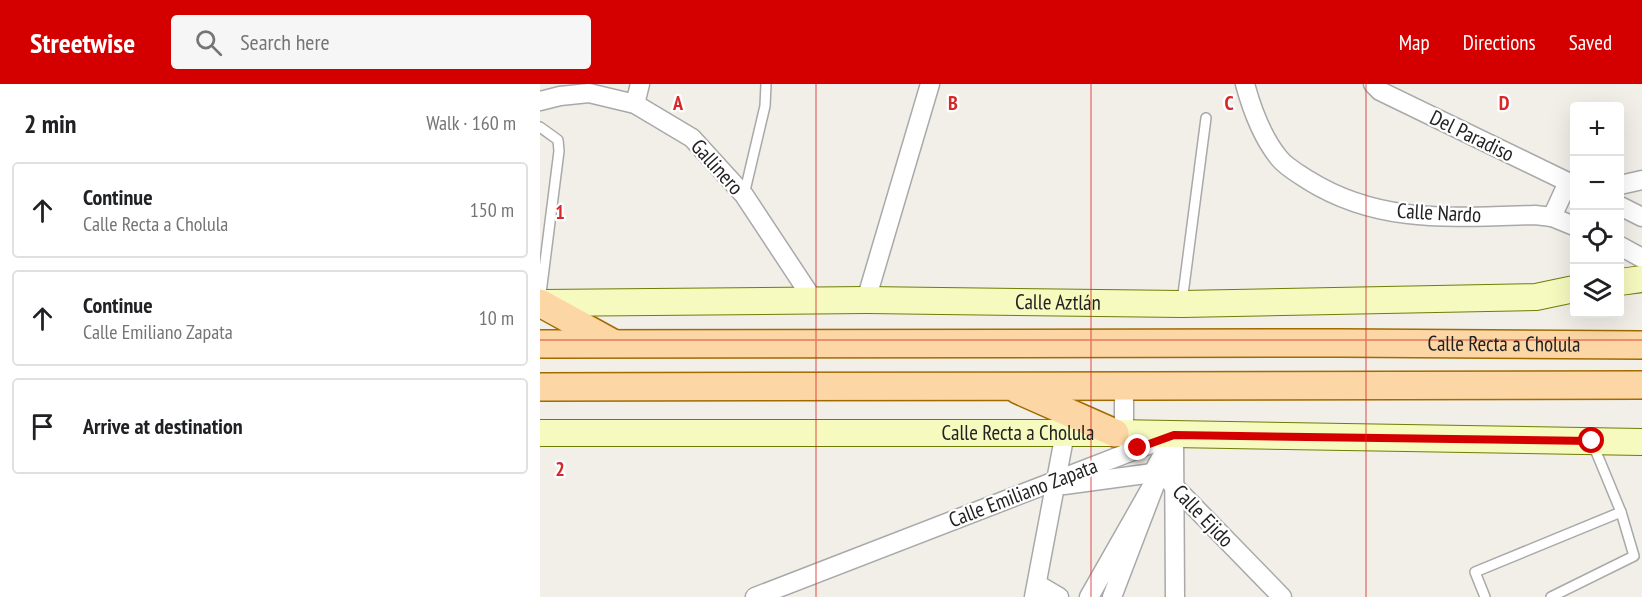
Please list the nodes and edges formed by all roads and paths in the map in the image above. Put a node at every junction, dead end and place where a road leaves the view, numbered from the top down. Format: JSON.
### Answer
{"nodes":[{"id":1,"x":640,"y":84,"type":"edge"},
{"id":2,"x":766,"y":84,"type":"edge"},
{"id":3,"x":930,"y":84,"type":"edge"},
{"id":4,"x":1245,"y":84,"type":"edge"},
{"id":5,"x":1372,"y":84,"type":"edge"},
{"id":6,"x":540,"y":101,"type":"edge"},
{"id":7,"x":635,"y":104,"type":"junction"},
{"id":8,"x":1206,"y":118,"type":"dead end"},
{"id":9,"x":540,"y":127,"type":"edge"},
{"id":10,"x":1642,"y":180,"type":"edge"},
{"id":11,"x":1570,"y":183,"type":"edge"},
{"id":12,"x":1624,"y":184,"type":"edge"},
{"id":13,"x":1570,"y":185,"type":"edge"},
{"id":14,"x":744,"y":195,"type":"junction"},
{"id":15,"x":1624,"y":208,"type":"edge"},
{"id":16,"x":1552,"y":217,"type":"junction"},
{"id":17,"x":1642,"y":217,"type":"edge"},
{"id":18,"x":1570,"y":224,"type":"edge"},
{"id":19,"x":1624,"y":248,"type":"edge"},
{"id":20,"x":1642,"y":258,"type":"edge"},
{"id":21,"x":1642,"y":279,"type":"edge"},
{"id":22,"x":1624,"y":281,"type":"edge"},
{"id":23,"x":1570,"y":290,"type":"edge"},
{"id":24,"x":866,"y":300,"type":"junction"},
{"id":25,"x":814,"y":301,"type":"junction"},
{"id":26,"x":540,"y":303,"type":"edge"},
{"id":27,"x":1182,"y":304,"type":"junction"},
{"id":28,"x":540,"y":344,"type":"edge"},
{"id":29,"x":614,"y":344,"type":"junction"},
{"id":30,"x":1642,"y":345,"type":"edge"},
{"id":31,"x":1642,"y":385,"type":"edge"},
{"id":32,"x":1008,"y":386,"type":"junction"},
{"id":33,"x":1125,"y":386,"type":"junction"},
{"id":34,"x":540,"y":387,"type":"edge"},
{"id":35,"x":540,"y":433,"type":"edge"},
{"id":36,"x":1065,"y":433,"type":"junction"},
{"id":37,"x":1174,"y":435,"type":"junction"},
{"id":38,"x":1126,"y":438,"type":"junction"},
{"id":39,"x":1592,"y":441,"type":"junction"},
{"id":40,"x":1641,"y":444,"type":"edge"},
{"id":41,"x":1158,"y":469,"type":"junction"},
{"id":42,"x":1057,"y":483,"type":"junction"},
{"id":43,"x":1174,"y":486,"type":"junction"},
{"id":44,"x":1621,"y":512,"type":"junction"},
{"id":45,"x":1035,"y":590,"type":"edge"},
{"id":46,"x":755,"y":597,"type":"edge"},
{"id":47,"x":1059,"y":597,"type":"edge"},
{"id":48,"x":1089,"y":597,"type":"edge"},
{"id":49,"x":1112,"y":597,"type":"edge"},
{"id":50,"x":1174,"y":597,"type":"edge"},
{"id":51,"x":1282,"y":597,"type":"edge"},
{"id":52,"x":1485,"y":597,"type":"edge"},
{"id":53,"x":1551,"y":597,"type":"edge"}],
"edges":[{"from":1,"to":7,"type":"street"},
{"from":2,"to":14,"type":"lane"},
{"from":3,"to":24,"type":"street"},
{"from":4,"to":16,"type":"street","name":"Calle Nardo"},
{"from":5,"to":11,"type":"street","name":"Del Paradiso"},
{"from":6,"to":7,"type":"street","name":"Gallinero"},
{"from":7,"to":14,"type":"street","name":"Gallinero"},
{"from":8,"to":27,"type":"lane"},
{"from":9,"to":26,"type":"lane"},
{"from":10,"to":12,"type":"street"},
{"from":13,"to":16,"type":"street"},
{"from":14,"to":25,"type":"street","name":"Gallinero"},
{"from":15,"to":17,"type":"street"},
{"from":16,"to":18,"type":"street","name":"Calle Nardo"},
{"from":19,"to":20,"type":"street"},
{"from":21,"to":22,"type":"main road"},
{"from":23,"to":27,"type":"main road","name":"Calle Aztlán"},
{"from":24,"to":25,"type":"main road","name":"Calle Aztlán"},
{"from":24,"to":27,"type":"main road","name":"Calle Aztlán"},
{"from":25,"to":26,"type":"main road","name":"Calle Aztlán"},
{"from":26,"to":29,"type":"main road"},
{"from":28,"to":29,"type":"main road","name":"Calle Recta a Cholula"},
{"from":29,"to":30,"type":"main road","name":"Calle Recta a Cholula"},
{"from":31,"to":33,"type":"main road","name":"Calle Recta a Cholula"},
{"from":32,"to":33,"type":"main road","name":"Calle Recta a Cholula"},
{"from":32,"to":34,"type":"main road","name":"Calle Recta a Cholula"},
{"from":32,"to":38,"type":"main road"},
{"from":33,"to":38,"type":"street"},
{"from":35,"to":36,"type":"main road","name":"Calle Recta a Cholula"},
{"from":36,"to":38,"type":"main road","name":"Calle Recta a Cholula"},
{"from":36,"to":42,"type":"street"},
{"from":37,"to":38,"type":"main road","name":"Calle Recta a Cholula"},
{"from":37,"to":39,"type":"main road","name":"Calle Recta a Cholula"},
{"from":37,"to":41,"type":"street"},
{"from":37,"to":43,"type":"street"},
{"from":38,"to":41,"type":"street","name":"Calle Ejido"},
{"from":38,"to":42,"type":"street","name":"Calle Emiliano Zapata"},
{"from":39,"to":40,"type":"main road","name":"Calle Recta a Cholula"},
{"from":39,"to":44,"type":"lane"},
{"from":41,"to":42,"type":"street"},
{"from":41,"to":43,"type":"street","name":"Calle Ejido"},
{"from":41,"to":48,"type":"street"},
{"from":41,"to":49,"type":"street"},
{"from":42,"to":45,"type":"street"},
{"from":42,"to":46,"type":"street","name":"Calle Emiliano Zapata"},
{"from":43,"to":50,"type":"street"},
{"from":43,"to":51,"type":"street","name":"Calle Ejido"},
{"from":44,"to":52,"type":"lane"},
{"from":44,"to":53,"type":"lane"},
{"from":45,"to":47,"type":"street"}]}
